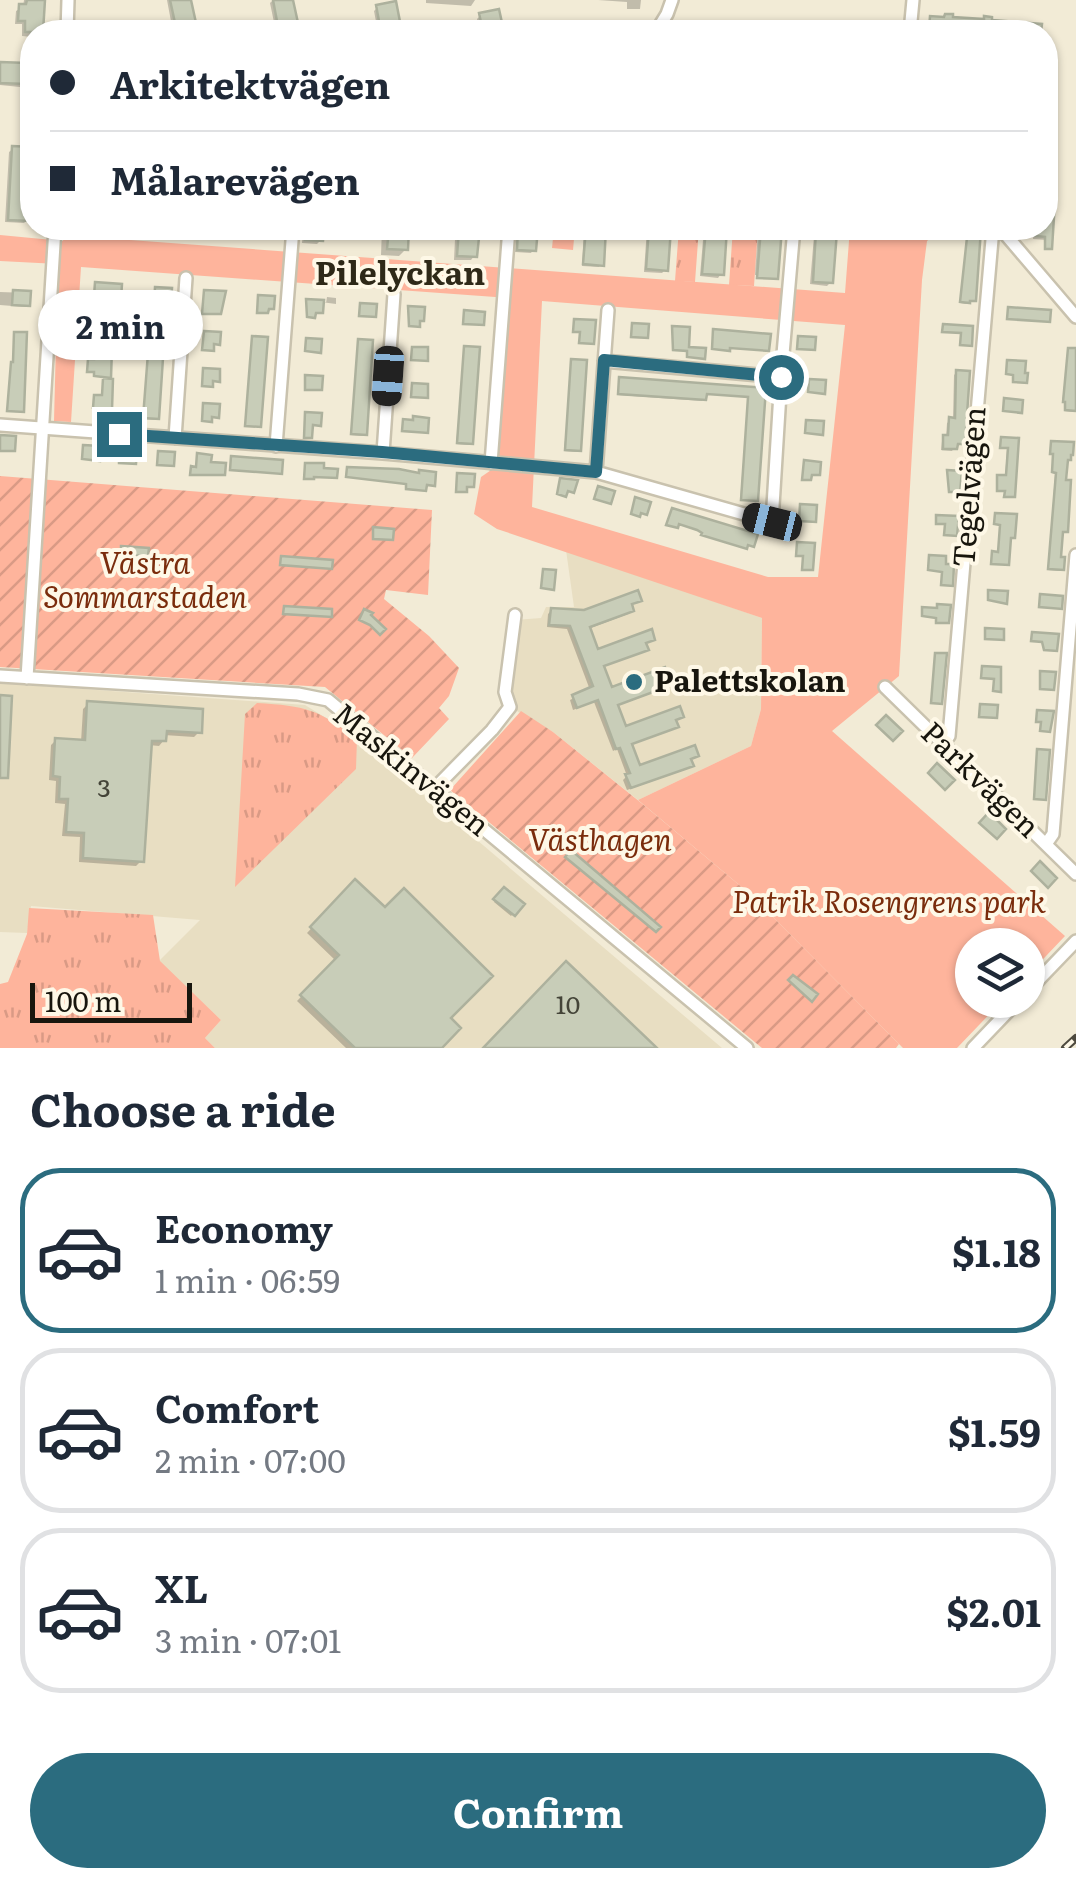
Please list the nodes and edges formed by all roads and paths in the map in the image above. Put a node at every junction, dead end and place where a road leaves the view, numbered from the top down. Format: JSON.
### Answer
{"nodes":[{"id":1,"x":54,"y":240,"type":"edge"},
{"id":2,"x":292,"y":240,"type":"edge"},
{"id":3,"x":508,"y":240,"type":"edge"},
{"id":4,"x":793,"y":240,"type":"edge"},
{"id":5,"x":995,"y":240,"type":"edge"},
{"id":6,"x":1007,"y":240,"type":"edge"},
{"id":7,"x":186,"y":278,"type":"dead end"},
{"id":8,"x":394,"y":294,"type":"dead end"},
{"id":9,"x":608,"y":310,"type":"dead end"},
{"id":10,"x":1076,"y":318,"type":"edge"},
{"id":11,"x":604,"y":360,"type":"junction"},
{"id":12,"x":781,"y":377,"type":"junction"},
{"id":13,"x":0,"y":426,"type":"edge"},
{"id":14,"x":42,"y":429,"type":"junction"},
{"id":15,"x":175,"y":438,"type":"junction"},
{"id":16,"x":276,"y":446,"type":"junction"},
{"id":17,"x":382,"y":452,"type":"junction"},
{"id":18,"x":490,"y":462,"type":"junction"},
{"id":19,"x":596,"y":472,"type":"junction"},
{"id":20,"x":1076,"y":555,"type":"edge"},
{"id":21,"x":514,"y":615,"type":"dead end"},
{"id":22,"x":0,"y":676,"type":"edge"},
{"id":23,"x":26,"y":678,"type":"junction"},
{"id":24,"x":885,"y":687,"type":"dead end"},
{"id":25,"x":943,"y":744,"type":"junction"},
{"id":26,"x":434,"y":788,"type":"junction"},
{"id":27,"x":1046,"y":844,"type":"junction"},
{"id":28,"x":1076,"y":874,"type":"edge"},
{"id":29,"x":1076,"y":940,"type":"edge"},
{"id":30,"x":1045,"y":973,"type":"edge"},
{"id":31,"x":1002,"y":1018,"type":"edge"},
{"id":32,"x":747,"y":1048,"type":"edge"},
{"id":33,"x":973,"y":1048,"type":"edge"}],
"edges":[{"from":1,"to":14,"type":"street"},
{"from":2,"to":16,"type":"street"},
{"from":3,"to":18,"type":"street"},
{"from":4,"to":12,"type":"street"},
{"from":5,"to":25,"type":"street","name":"Tegelvägen"},
{"from":6,"to":10,"type":"street"},
{"from":7,"to":15,"type":"street"},
{"from":8,"to":17,"type":"street"},
{"from":9,"to":11,"type":"street"},
{"from":11,"to":12,"type":"street"},
{"from":11,"to":19,"type":"street"},
{"from":12,"to":19,"type":"street"},
{"from":13,"to":14,"type":"street"},
{"from":14,"to":15,"type":"street"},
{"from":14,"to":23,"type":"street"},
{"from":15,"to":16,"type":"street"},
{"from":16,"to":17,"type":"street"},
{"from":17,"to":18,"type":"street"},
{"from":18,"to":19,"type":"street"},
{"from":20,"to":27,"type":"street"},
{"from":21,"to":26,"type":"street"},
{"from":22,"to":23,"type":"street","name":"Maskinvägen"},
{"from":23,"to":26,"type":"street","name":"Maskinvägen"},
{"from":24,"to":25,"type":"street","name":"Parkvägen"},
{"from":25,"to":27,"type":"street","name":"Parkvägen"},
{"from":26,"to":32,"type":"street","name":"Maskinvägen"},
{"from":27,"to":28,"type":"street","name":"Parkvägen"},
{"from":29,"to":30,"type":"street"},
{"from":31,"to":33,"type":"street"}]}
